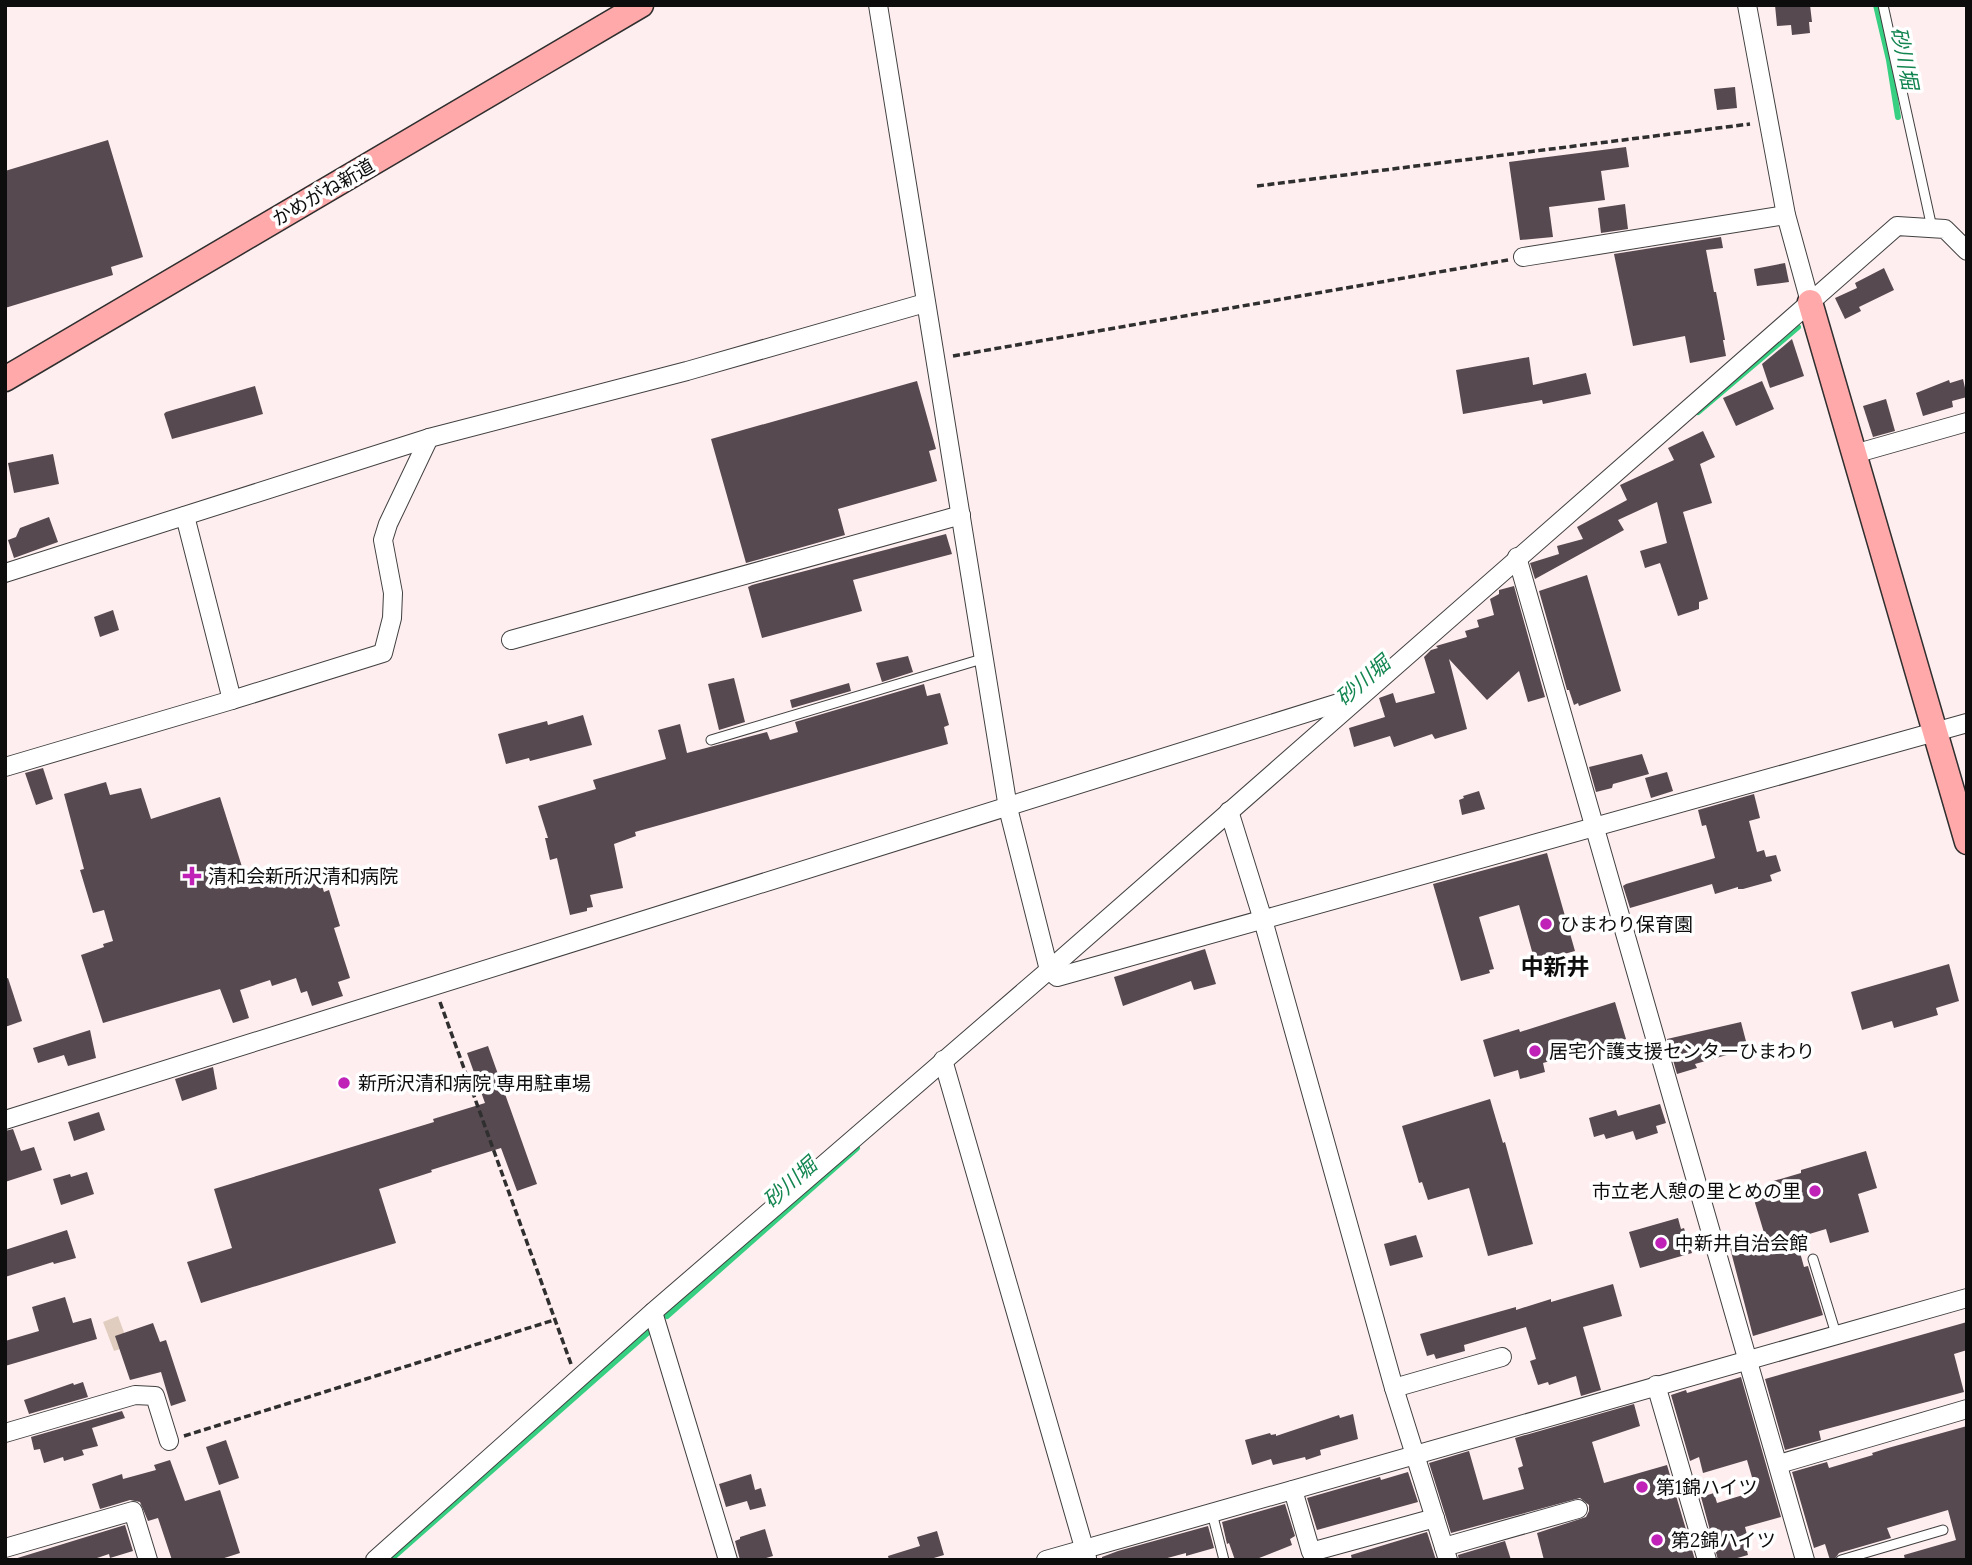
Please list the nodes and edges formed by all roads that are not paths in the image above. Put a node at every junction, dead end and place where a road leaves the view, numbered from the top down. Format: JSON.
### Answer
{"nodes":[{"id":1,"x":640,"y":5,"type":"edge"},
{"id":2,"x":878,"y":5,"type":"edge"},
{"id":3,"x":1747,"y":5,"type":"edge"},
{"id":4,"x":1883,"y":5,"type":"edge"},
{"id":5,"x":1786,"y":215,"type":"junction"},
{"id":6,"x":1932,"y":228,"type":"junction"},
{"id":7,"x":1967,"y":251,"type":"edge"},
{"id":8,"x":1523,"y":257,"type":"road end"},
{"id":9,"x":1810,"y":302,"type":"junction"},
{"id":10,"x":925,"y":303,"type":"junction"},
{"id":11,"x":5,"y":379,"type":"edge"},
{"id":12,"x":1967,"y":422,"type":"edge"},
{"id":13,"x":429,"y":439,"type":"junction"},
{"id":14,"x":1854,"y":454,"type":"junction"},
{"id":15,"x":961,"y":515,"type":"junction"},
{"id":16,"x":185,"y":516,"type":"junction"},
{"id":17,"x":1517,"y":557,"type":"junction"},
{"id":18,"x":5,"y":573,"type":"edge"},
{"id":19,"x":511,"y":640,"type":"dead end"},
{"id":20,"x":982,"y":659,"type":"junction"},
{"id":21,"x":1358,"y":697,"type":"junction"},
{"id":22,"x":232,"y":700,"type":"junction"},
{"id":23,"x":1967,"y":723,"type":"edge"},
{"id":24,"x":1935,"y":732,"type":"junction"},
{"id":25,"x":711,"y":740,"type":"dead end"},
{"id":26,"x":5,"y":767,"type":"edge"},
{"id":27,"x":1008,"y":808,"type":"junction"},
{"id":28,"x":1229,"y":811,"type":"junction"},
{"id":29,"x":1596,"y":827,"type":"junction"},
{"id":30,"x":1967,"y":842,"type":"edge"},
{"id":31,"x":1264,"y":920,"type":"junction"},
{"id":32,"x":1049,"y":970,"type":"junction"},
{"id":33,"x":943,"y":1060,"type":"junction"},
{"id":34,"x":5,"y":1120,"type":"edge"},
{"id":35,"x":1813,"y":1259,"type":"dead end"},
{"id":36,"x":1967,"y":1297,"type":"edge"},
{"id":37,"x":653,"y":1312,"type":"junction"},
{"id":38,"x":1836,"y":1335,"type":"junction"},
{"id":39,"x":1502,"y":1357,"type":"dead end"},
{"id":40,"x":1746,"y":1360,"type":"junction"},
{"id":41,"x":1657,"y":1385,"type":"junction"},
{"id":42,"x":1394,"y":1388,"type":"junction"},
{"id":43,"x":1967,"y":1409,"type":"edge"},
{"id":44,"x":5,"y":1433,"type":"edge"},
{"id":45,"x":169,"y":1441,"type":"road end"},
{"id":46,"x":1416,"y":1455,"type":"junction"},
{"id":47,"x":1779,"y":1464,"type":"junction"},
{"id":48,"x":1293,"y":1490,"type":"junction"},
{"id":49,"x":1578,"y":1509,"type":"dead end"},
{"id":50,"x":1212,"y":1513,"type":"junction"},
{"id":51,"x":1435,"y":1518,"type":"junction"},
{"id":52,"x":1943,"y":1530,"type":"dead end"},
{"id":53,"x":5,"y":1548,"type":"edge"},
{"id":54,"x":1446,"y":1553,"type":"edge"},
{"id":55,"x":1086,"y":1554,"type":"edge"},
{"id":56,"x":148,"y":1560,"type":"edge"},
{"id":57,"x":375,"y":1560,"type":"edge"},
{"id":58,"x":728,"y":1560,"type":"edge"},
{"id":59,"x":1046,"y":1560,"type":"edge"},
{"id":60,"x":1224,"y":1560,"type":"edge"},
{"id":61,"x":1707,"y":1560,"type":"edge"},
{"id":62,"x":1805,"y":1560,"type":"edge"},
{"id":63,"x":1841,"y":1560,"type":"edge"}],
"edges":[{"from":1,"to":11,"type":"street","name":"かめがね新道"},
{"from":2,"to":10,"type":"street"},
{"from":3,"to":5,"type":"street"},
{"from":4,"to":6,"type":"lane"},
{"from":5,"to":8,"type":"street"},
{"from":5,"to":9,"type":"street"},
{"from":6,"to":7,"type":"street"},
{"from":6,"to":9,"type":"street"},
{"from":9,"to":14,"type":"street"},
{"from":9,"to":17,"type":"street"},
{"from":10,"to":13,"type":"street"},
{"from":10,"to":15,"type":"street"},
{"from":12,"to":14,"type":"street"},
{"from":13,"to":16,"type":"street"},
{"from":13,"to":22,"type":"street"},
{"from":14,"to":24,"type":"street"},
{"from":15,"to":19,"type":"street"},
{"from":15,"to":20,"type":"street"},
{"from":16,"to":18,"type":"street"},
{"from":16,"to":22,"type":"street"},
{"from":17,"to":21,"type":"street"},
{"from":17,"to":29,"type":"street"},
{"from":20,"to":25,"type":"lane"},
{"from":20,"to":27,"type":"street"},
{"from":21,"to":27,"type":"street"},
{"from":21,"to":28,"type":"street"},
{"from":22,"to":26,"type":"street"},
{"from":23,"to":24,"type":"street"},
{"from":24,"to":29,"type":"street"},
{"from":24,"to":30,"type":"street"},
{"from":27,"to":32,"type":"street"},
{"from":27,"to":34,"type":"street"},
{"from":28,"to":31,"type":"street"},
{"from":28,"to":32,"type":"street"},
{"from":29,"to":31,"type":"street"},
{"from":29,"to":40,"type":"street"},
{"from":31,"to":32,"type":"street"},
{"from":31,"to":42,"type":"street"},
{"from":32,"to":33,"type":"street"},
{"from":33,"to":37,"type":"street"},
{"from":33,"to":55,"type":"street"},
{"from":35,"to":38,"type":"lane"},
{"from":36,"to":38,"type":"street"},
{"from":37,"to":57,"type":"street"},
{"from":37,"to":58,"type":"street"},
{"from":38,"to":40,"type":"street"},
{"from":39,"to":42,"type":"street"},
{"from":40,"to":41,"type":"street"},
{"from":40,"to":47,"type":"street"},
{"from":41,"to":46,"type":"street"},
{"from":41,"to":61,"type":"street"},
{"from":42,"to":46,"type":"street"},
{"from":43,"to":47,"type":"street"},
{"from":44,"to":45,"type":"street"},
{"from":46,"to":48,"type":"street"},
{"from":46,"to":51,"type":"street"},
{"from":47,"to":62,"type":"street"},
{"from":48,"to":50,"type":"street"},
{"from":48,"to":51,"type":"street"},
{"from":49,"to":54,"type":"street"},
{"from":50,"to":55,"type":"street"},
{"from":50,"to":60,"type":"lane"},
{"from":51,"to":54,"type":"street"},
{"from":52,"to":63,"type":"lane"},
{"from":53,"to":56,"type":"street"},
{"from":55,"to":59,"type":"street"}]}
